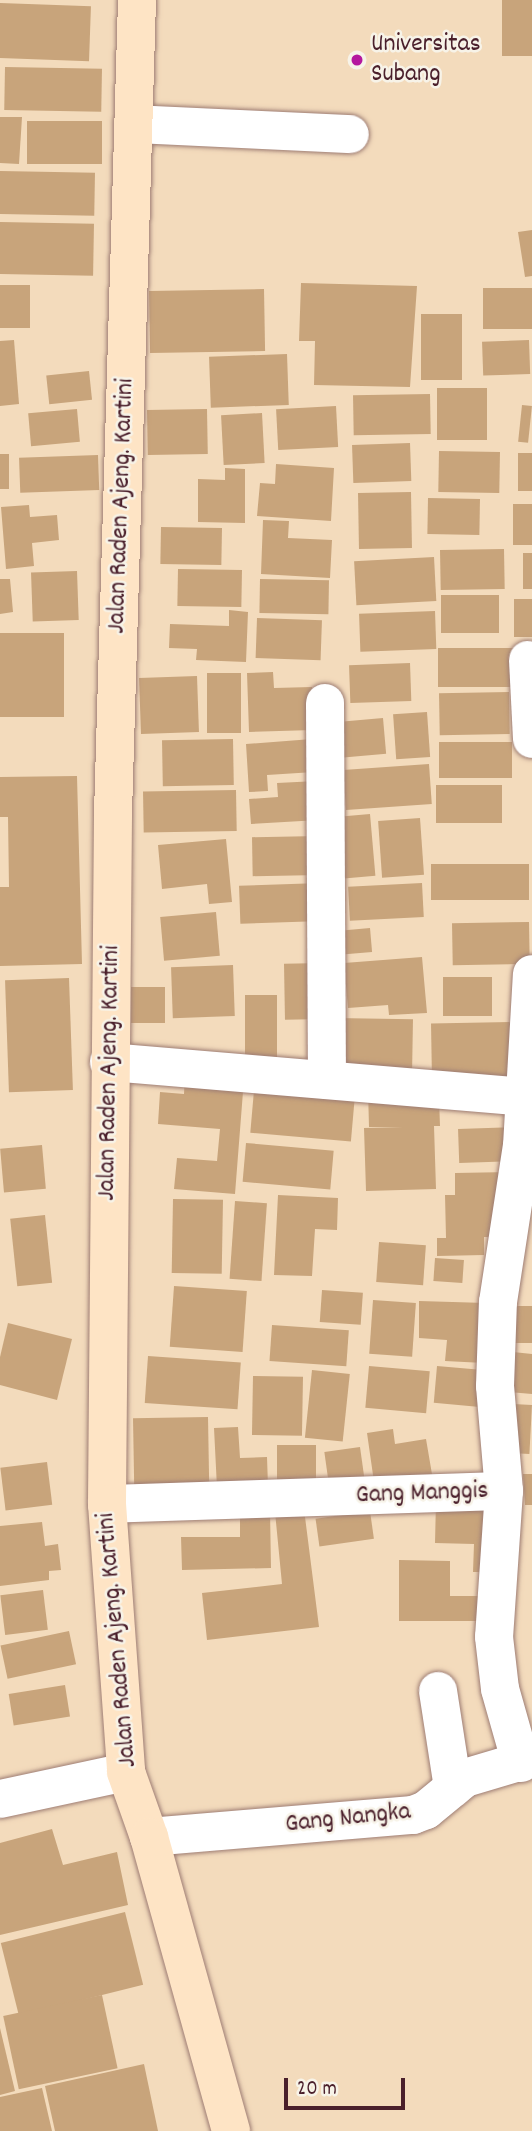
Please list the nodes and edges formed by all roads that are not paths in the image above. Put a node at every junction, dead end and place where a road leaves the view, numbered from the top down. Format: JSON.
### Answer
{"nodes":[{"id":1,"x":137,"y":0,"type":"edge"},
{"id":2,"x":134,"y":124,"type":"junction"},
{"id":3,"x":350,"y":134,"type":"dead end"},
{"id":4,"x":528,"y":660,"type":"dead end"},
{"id":5,"x":325,"y":703,"type":"dead end"},
{"id":6,"x":532,"y":739,"type":"edge"},
{"id":7,"x":532,"y":974,"type":"edge"},
{"id":8,"x":109,"y":1062,"type":"junction"},
{"id":9,"x":327,"y":1080,"type":"junction"},
{"id":10,"x":524,"y":1097,"type":"junction"},
{"id":11,"x":504,"y":1491,"type":"junction"},
{"id":12,"x":107,"y":1504,"type":"junction"},
{"id":13,"x":438,"y":1691,"type":"dead end"},
{"id":14,"x":527,"y":1761,"type":"edge"},
{"id":15,"x":126,"y":1772,"type":"junction"},
{"id":16,"x":453,"y":1788,"type":"junction"},
{"id":17,"x":0,"y":1799,"type":"edge"},
{"id":18,"x":149,"y":1837,"type":"junction"},
{"id":19,"x":231,"y":2131,"type":"edge"}],
"edges":[{"from":1,"to":2,"type":"main road","name":"Jalan Raden Ajeng. Kartini"},
{"from":2,"to":3,"type":"street"},
{"from":2,"to":8,"type":"main road","name":"Jalan Raden Ajeng. Kartini"},
{"from":4,"to":6,"type":"street"},
{"from":5,"to":9,"type":"street"},
{"from":7,"to":10,"type":"street"},
{"from":8,"to":9,"type":"street"},
{"from":8,"to":12,"type":"main road","name":"Jalan Raden Ajeng. Kartini"},
{"from":9,"to":10,"type":"street"},
{"from":10,"to":11,"type":"street"},
{"from":11,"to":12,"type":"street","name":"Gang Manggis"},
{"from":11,"to":14,"type":"street","name":"Gang Manggis"},
{"from":12,"to":15,"type":"main road","name":"Jalan Raden Ajeng. Kartini"},
{"from":13,"to":16,"type":"street"},
{"from":14,"to":16,"type":"street","name":"Gang Nangka"},
{"from":15,"to":17,"type":"street"},
{"from":15,"to":18,"type":"main road","name":"Jalan Raden Ajeng. Kartini"},
{"from":16,"to":18,"type":"street","name":"Gang Nangka"},
{"from":18,"to":19,"type":"main road","name":"Jalan Raden Ajeng. Kartini"}]}
